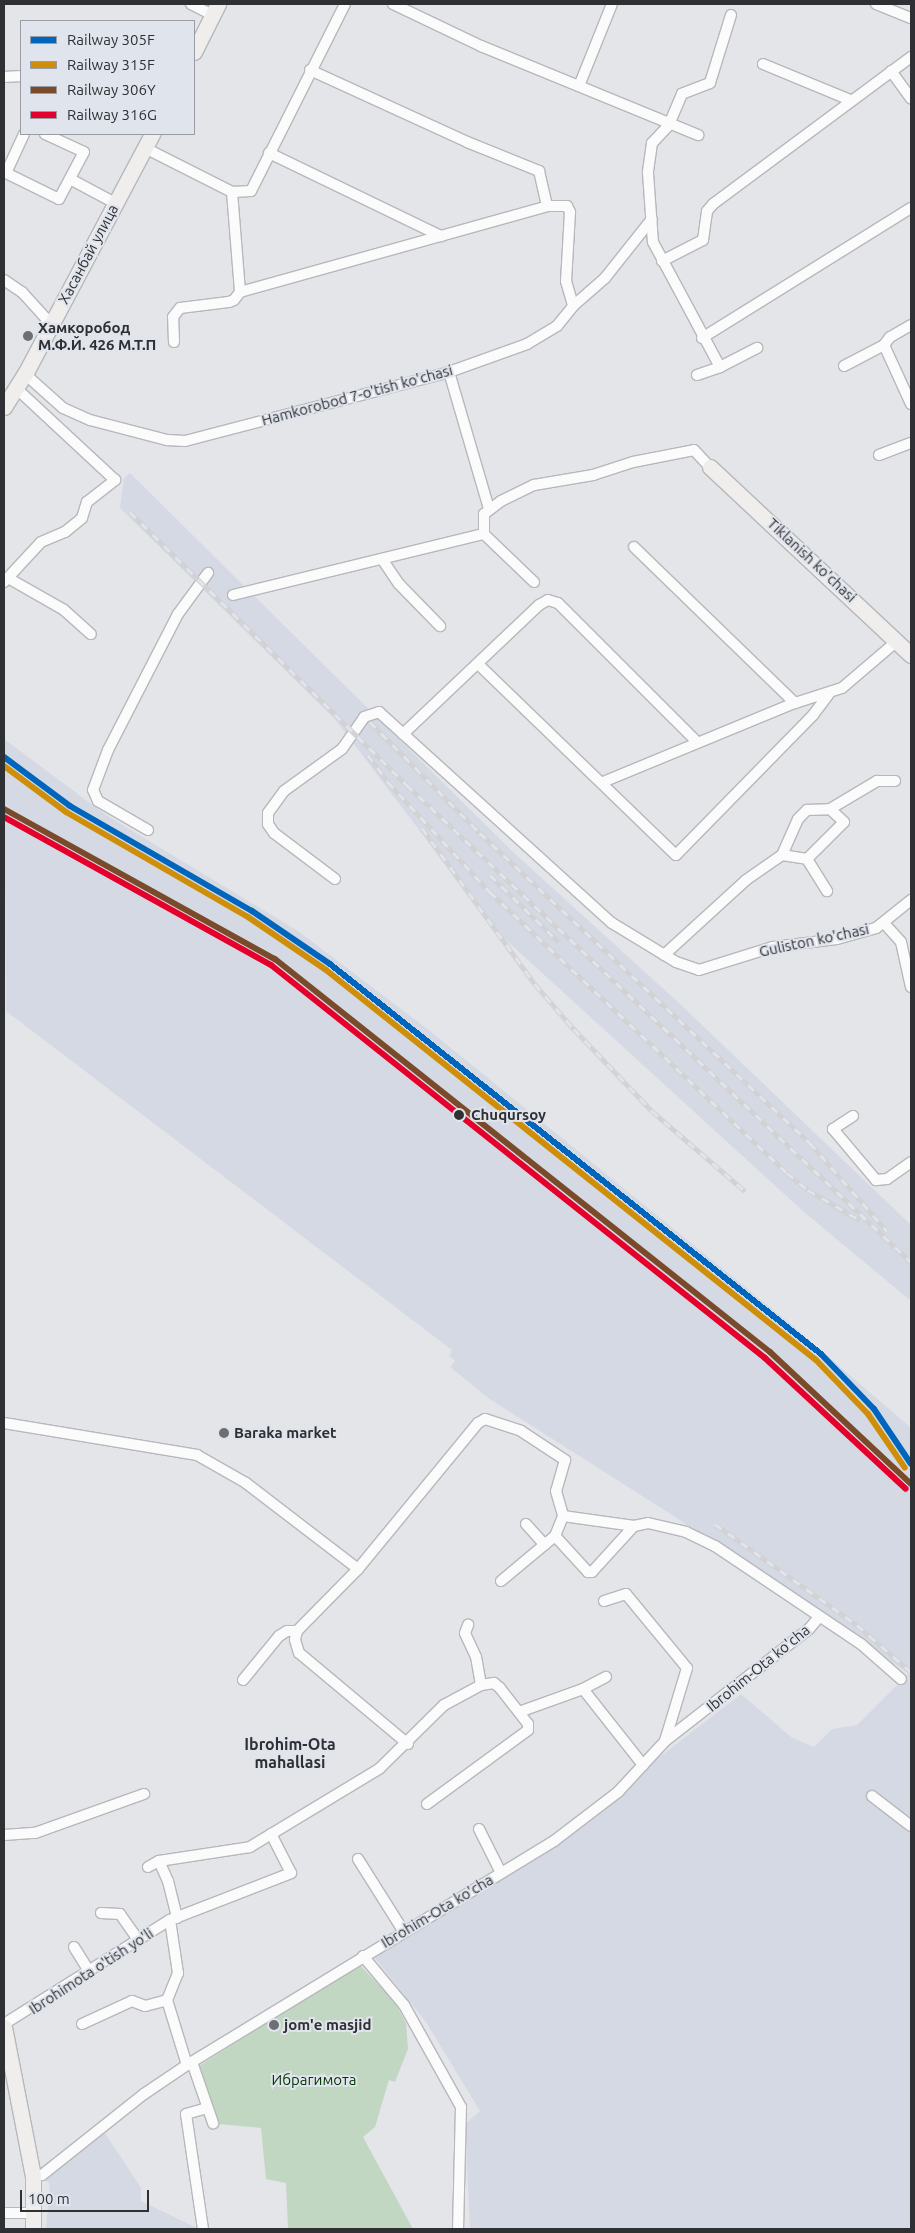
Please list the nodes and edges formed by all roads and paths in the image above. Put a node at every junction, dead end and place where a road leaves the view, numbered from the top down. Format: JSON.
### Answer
{"nodes":[{"id":1,"x":191,"y":4,"type":"edge"},
{"id":2,"x":345,"y":4,"type":"edge"},
{"id":3,"x":393,"y":4,"type":"edge"},
{"id":4,"x":612,"y":4,"type":"edge"},
{"id":5,"x":876,"y":4,"type":"edge"},
{"id":6,"x":216,"y":9,"type":"edge"},
{"id":7,"x":731,"y":15,"type":"dead end"},
{"id":8,"x":911,"y":18,"type":"edge"},
{"id":9,"x":195,"y":50,"type":"edge"},
{"id":10,"x":911,"y":57,"type":"edge"},
{"id":11,"x":763,"y":64,"type":"dead end"},
{"id":12,"x":310,"y":70,"type":"junction"},
{"id":13,"x":891,"y":71,"type":"junction"},
{"id":14,"x":4,"y":76,"type":"edge"},
{"id":15,"x":20,"y":76,"type":"edge"},
{"id":16,"x":579,"y":86,"type":"junction"},
{"id":17,"x":911,"y":99,"type":"edge"},
{"id":18,"x":850,"y":100,"type":"junction"},
{"id":19,"x":669,"y":125,"type":"junction"},
{"id":20,"x":24,"y":135,"type":"edge"},
{"id":21,"x":47,"y":135,"type":"edge"},
{"id":22,"x":151,"y":135,"type":"edge"},
{"id":23,"x":698,"y":135,"type":"dead end"},
{"id":24,"x":144,"y":148,"type":"junction"},
{"id":25,"x":269,"y":153,"type":"junction"},
{"id":26,"x":70,"y":179,"type":"junction"},
{"id":27,"x":232,"y":192,"type":"junction"},
{"id":28,"x":115,"y":203,"type":"junction"},
{"id":29,"x":547,"y":206,"type":"junction"},
{"id":30,"x":911,"y":208,"type":"edge"},
{"id":31,"x":652,"y":219,"type":"junction"},
{"id":32,"x":441,"y":236,"type":"junction"},
{"id":33,"x":662,"y":261,"type":"junction"},
{"id":34,"x":4,"y":280,"type":"edge"},
{"id":35,"x":240,"y":292,"type":"junction"},
{"id":36,"x":572,"y":306,"type":"junction"},
{"id":37,"x":50,"y":324,"type":"junction"},
{"id":38,"x":911,"y":325,"type":"edge"},
{"id":39,"x":702,"y":338,"type":"junction"},
{"id":40,"x":174,"y":342,"type":"dead end"},
{"id":41,"x":884,"y":345,"type":"junction"},
{"id":42,"x":757,"y":348,"type":"dead end"},
{"id":43,"x":844,"y":366,"type":"dead end"},
{"id":44,"x":720,"y":367,"type":"junction"},
{"id":45,"x":448,"y":372,"type":"junction"},
{"id":46,"x":25,"y":374,"type":"junction"},
{"id":47,"x":697,"y":375,"type":"dead end"},
{"id":48,"x":16,"y":388,"type":"junction"},
{"id":49,"x":911,"y":404,"type":"edge"},
{"id":50,"x":4,"y":408,"type":"edge"},
{"id":51,"x":911,"y":443,"type":"edge"},
{"id":52,"x":879,"y":455,"type":"dead end"},
{"id":53,"x":710,"y":466,"type":"joint"},
{"id":54,"x":489,"y":509,"type":"junction"},
{"id":55,"x":484,"y":534,"type":"junction"},
{"id":56,"x":634,"y":547,"type":"dead end"},
{"id":57,"x":382,"y":559,"type":"junction"},
{"id":58,"x":208,"y":573,"type":"dead end"},
{"id":59,"x":6,"y":580,"type":"edge"},
{"id":60,"x":534,"y":582,"type":"dead end"},
{"id":61,"x":233,"y":595,"type":"dead end"},
{"id":62,"x":440,"y":626,"type":"dead end"},
{"id":63,"x":90,"y":634,"type":"dead end"},
{"id":64,"x":897,"y":641,"type":"junction"},
{"id":65,"x":911,"y":655,"type":"edge"},
{"id":66,"x":478,"y":664,"type":"junction"},
{"id":67,"x":828,"y":694,"type":"junction"},
{"id":68,"x":795,"y":703,"type":"junction"},
{"id":69,"x":403,"y":734,"type":"junction"},
{"id":70,"x":697,"y":742,"type":"junction"},
{"id":71,"x":895,"y":780,"type":"dead end"},
{"id":72,"x":603,"y":782,"type":"junction"},
{"id":73,"x":830,"y":808,"type":"junction"},
{"id":74,"x":148,"y":830,"type":"dead end"},
{"id":75,"x":782,"y":855,"type":"junction"},
{"id":76,"x":807,"y":859,"type":"junction"},
{"id":77,"x":335,"y":879,"type":"dead end"},
{"id":78,"x":827,"y":891,"type":"dead end"},
{"id":79,"x":911,"y":900,"type":"edge"},
{"id":80,"x":884,"y":923,"type":"junction"},
{"id":81,"x":901,"y":942,"type":"junction"},
{"id":82,"x":660,"y":953,"type":"junction"},
{"id":83,"x":911,"y":953,"type":"edge"},
{"id":84,"x":911,"y":987,"type":"edge"},
{"id":85,"x":853,"y":1116,"type":"dead end"},
{"id":86,"x":911,"y":1162,"type":"edge"},
{"id":87,"x":4,"y":1423,"type":"edge"},
{"id":88,"x":563,"y":1516,"type":"junction"},
{"id":89,"x":526,"y":1524,"type":"dead end"},
{"id":90,"x":634,"y":1526,"type":"junction"},
{"id":91,"x":555,"y":1536,"type":"junction"},
{"id":92,"x":545,"y":1545,"type":"junction"},
{"id":93,"x":358,"y":1569,"type":"junction"},
{"id":94,"x":500,"y":1581,"type":"dead end"},
{"id":95,"x":604,"y":1601,"type":"dead end"},
{"id":96,"x":819,"y":1618,"type":"junction"},
{"id":97,"x":468,"y":1625,"type":"dead end"},
{"id":98,"x":297,"y":1632,"type":"junction"},
{"id":99,"x":606,"y":1676,"type":"dead end"},
{"id":100,"x":901,"y":1679,"type":"dead end"},
{"id":101,"x":243,"y":1680,"type":"dead end"},
{"id":102,"x":481,"y":1685,"type":"junction"},
{"id":103,"x":583,"y":1689,"type":"junction"},
{"id":104,"x":519,"y":1712,"type":"junction"},
{"id":105,"x":665,"y":1741,"type":"junction"},
{"id":106,"x":408,"y":1744,"type":"junction"},
{"id":107,"x":643,"y":1765,"type":"junction"},
{"id":108,"x":144,"y":1794,"type":"dead end"},
{"id":109,"x":872,"y":1796,"type":"dead end"},
{"id":110,"x":426,"y":1804,"type":"dead end"},
{"id":111,"x":911,"y":1826,"type":"edge"},
{"id":112,"x":479,"y":1829,"type":"dead end"},
{"id":113,"x":271,"y":1834,"type":"junction"},
{"id":114,"x":4,"y":1835,"type":"edge"},
{"id":115,"x":358,"y":1859,"type":"dead end"},
{"id":116,"x":159,"y":1862,"type":"junction"},
{"id":117,"x":148,"y":1867,"type":"dead end"},
{"id":118,"x":501,"y":1873,"type":"junction"},
{"id":119,"x":100,"y":1913,"type":"dead end"},
{"id":120,"x":174,"y":1919,"type":"junction"},
{"id":121,"x":404,"y":1932,"type":"junction"},
{"id":122,"x":138,"y":1940,"type":"junction"},
{"id":123,"x":74,"y":1947,"type":"dead end"},
{"id":124,"x":363,"y":1956,"type":"junction"},
{"id":125,"x":89,"y":1971,"type":"junction"},
{"id":126,"x":167,"y":2000,"type":"junction"},
{"id":127,"x":82,"y":2024,"type":"dead end"},
{"id":128,"x":5,"y":2033,"type":"edge"},
{"id":129,"x":189,"y":2064,"type":"junction"},
{"id":130,"x":207,"y":2108,"type":"junction"},
{"id":131,"x":213,"y":2124,"type":"dead end"},
{"id":132,"x":33,"y":2176,"type":"junction"},
{"id":133,"x":4,"y":2213,"type":"edge"},
{"id":134,"x":35,"y":2213,"type":"junction"},
{"id":135,"x":33,"y":2229,"type":"edge"},
{"id":136,"x":203,"y":2229,"type":"edge"},
{"id":137,"x":458,"y":2229,"type":"edge"}],
"edges":[{"from":1,"to":6,"type":"street"},
{"from":2,"to":12,"type":"street"},
{"from":3,"to":16,"type":"street"},
{"from":4,"to":16,"type":"street"},
{"from":5,"to":8,"type":"street"},
{"from":6,"to":9,"type":"street"},
{"from":7,"to":19,"type":"street"},
{"from":10,"to":13,"type":"street"},
{"from":11,"to":18,"type":"street"},
{"from":12,"to":25,"type":"street"},
{"from":12,"to":29,"type":"street"},
{"from":13,"to":17,"type":"street"},
{"from":13,"to":18,"type":"street"},
{"from":14,"to":15,"type":"street"},
{"from":16,"to":19,"type":"street"},
{"from":18,"to":33,"type":"street"},
{"from":19,"to":23,"type":"street"},
{"from":19,"to":31,"type":"street"},
{"from":20,"to":26,"type":"street"},
{"from":21,"to":26,"type":"street"},
{"from":22,"to":24,"type":"street","name":"Хасанбай улица"},
{"from":24,"to":27,"type":"street"},
{"from":24,"to":28,"type":"street","name":"Хасанбай улица"},
{"from":25,"to":27,"type":"street"},
{"from":25,"to":32,"type":"street"},
{"from":26,"to":28,"type":"street"},
{"from":27,"to":35,"type":"street"},
{"from":28,"to":37,"type":"street","name":"Хасанбай улица"},
{"from":29,"to":32,"type":"street"},
{"from":29,"to":36,"type":"street"},
{"from":30,"to":39,"type":"street"},
{"from":31,"to":33,"type":"street"},
{"from":31,"to":36,"type":"street","name":"Hamkorobod 7-o'tish ko'chasi"},
{"from":32,"to":35,"type":"street"},
{"from":33,"to":39,"type":"street"},
{"from":34,"to":37,"type":"street"},
{"from":35,"to":40,"type":"street"},
{"from":36,"to":45,"type":"street","name":"Hamkorobod 7-o'tish ko'chasi"},
{"from":37,"to":46,"type":"street","name":"Хасанбай улица"},
{"from":38,"to":41,"type":"street"},
{"from":39,"to":44,"type":"street"},
{"from":41,"to":43,"type":"street"},
{"from":41,"to":49,"type":"street"},
{"from":42,"to":44,"type":"street"},
{"from":44,"to":47,"type":"street"},
{"from":45,"to":46,"type":"street","name":"Hamkorobod 7-o'tish ko'chasi"},
{"from":45,"to":54,"type":"street"},
{"from":46,"to":48,"type":"street","name":"Хасанбай улица"},
{"from":48,"to":50,"type":"street","name":"Хасанбай улица"},
{"from":48,"to":59,"type":"street"},
{"from":51,"to":52,"type":"street"},
{"from":53,"to":54,"type":"street"},
{"from":53,"to":64,"type":"street","name":"Tiklanish ko'chasi"},
{"from":54,"to":55,"type":"street"},
{"from":55,"to":57,"type":"street"},
{"from":55,"to":60,"type":"street"},
{"from":56,"to":68,"type":"street"},
{"from":57,"to":61,"type":"street"},
{"from":57,"to":62,"type":"street"},
{"from":58,"to":74,"type":"street"},
{"from":59,"to":63,"type":"street"},
{"from":64,"to":65,"type":"street","name":"Tiklanish ko'chasi"},
{"from":64,"to":67,"type":"street"},
{"from":66,"to":69,"type":"street"},
{"from":66,"to":70,"type":"street"},
{"from":66,"to":72,"type":"street"},
{"from":67,"to":68,"type":"street"},
{"from":67,"to":72,"type":"street"},
{"from":68,"to":70,"type":"street"},
{"from":69,"to":77,"type":"street","name":"Guliston ko'chasi"},
{"from":69,"to":82,"type":"street","name":"Guliston ko'chasi"},
{"from":70,"to":72,"type":"street"},
{"from":71,"to":73,"type":"street"},
{"from":73,"to":75,"type":"street"},
{"from":73,"to":76,"type":"street"},
{"from":75,"to":76,"type":"street"},
{"from":75,"to":82,"type":"street"},
{"from":76,"to":78,"type":"street"},
{"from":79,"to":80,"type":"street","name":"Guliston ko'chasi"},
{"from":80,"to":81,"type":"street"},
{"from":80,"to":82,"type":"street","name":"Guliston ko'chasi"},
{"from":81,"to":83,"type":"street"},
{"from":81,"to":84,"type":"street"},
{"from":85,"to":86,"type":"street"},
{"from":87,"to":93,"type":"street"},
{"from":88,"to":90,"type":"street","name":"Ibrohim-Ota ko'cha"},
{"from":88,"to":91,"type":"street"},
{"from":88,"to":93,"type":"street"},
{"from":89,"to":92,"type":"street"},
{"from":90,"to":91,"type":"street"},
{"from":90,"to":96,"type":"street","name":"Ibrohim-Ota ko'cha"},
{"from":91,"to":92,"type":"street"},
{"from":92,"to":94,"type":"street"},
{"from":93,"to":98,"type":"street"},
{"from":95,"to":105,"type":"street"},
{"from":96,"to":100,"type":"street","name":"Ibrohim-Ota ko'cha"},
{"from":96,"to":105,"type":"street","name":"Ibrohim-Ota ko'cha"},
{"from":97,"to":102,"type":"street"},
{"from":98,"to":101,"type":"street"},
{"from":98,"to":106,"type":"street"},
{"from":99,"to":103,"type":"street"},
{"from":102,"to":104,"type":"street"},
{"from":102,"to":106,"type":"street"},
{"from":103,"to":104,"type":"street"},
{"from":103,"to":107,"type":"street"},
{"from":104,"to":110,"type":"street"},
{"from":105,"to":107,"type":"street","name":"Ibrohim-Ota ko'cha"},
{"from":106,"to":113,"type":"street"},
{"from":107,"to":118,"type":"street","name":"Ibrohim-Ota ko'cha"},
{"from":108,"to":114,"type":"street"},
{"from":109,"to":111,"type":"street"},
{"from":112,"to":118,"type":"street"},
{"from":113,"to":116,"type":"street"},
{"from":113,"to":120,"type":"street","name":"Ibrohimota o'tish yo'li"},
{"from":115,"to":121,"type":"street"},
{"from":116,"to":117,"type":"street"},
{"from":116,"to":120,"type":"street"},
{"from":118,"to":121,"type":"street","name":"Ibrohim-Ota ko'cha"},
{"from":119,"to":122,"type":"street"},
{"from":120,"to":122,"type":"street","name":"Ibrohimota o'tish yo'li"},
{"from":120,"to":126,"type":"street"},
{"from":121,"to":124,"type":"street","name":"Ibrohim-Ota ko'cha"},
{"from":122,"to":125,"type":"street","name":"Ibrohimota o'tish yo'li"},
{"from":123,"to":125,"type":"street"},
{"from":124,"to":129,"type":"street","name":"Ibrohim-Ota ko'cha"},
{"from":124,"to":137,"type":"street"},
{"from":125,"to":128,"type":"street","name":"Ibrohimota o'tish yo'li"},
{"from":126,"to":127,"type":"street"},
{"from":126,"to":129,"type":"street"},
{"from":128,"to":132,"type":"street"},
{"from":129,"to":130,"type":"street"},
{"from":129,"to":132,"type":"street","name":"Ibrohim-Ota ko'cha"},
{"from":130,"to":131,"type":"street"},
{"from":130,"to":136,"type":"street"},
{"from":132,"to":134,"type":"street"},
{"from":133,"to":134,"type":"street"},
{"from":134,"to":135,"type":"street"}]}
